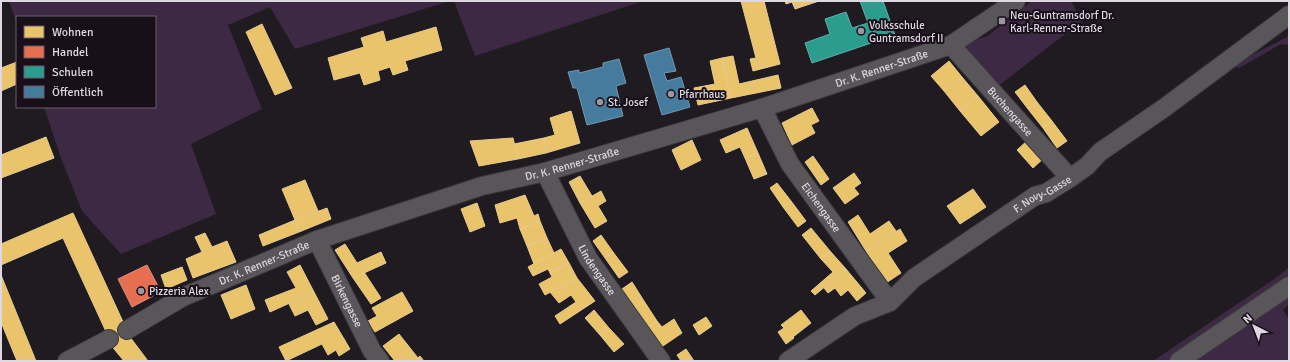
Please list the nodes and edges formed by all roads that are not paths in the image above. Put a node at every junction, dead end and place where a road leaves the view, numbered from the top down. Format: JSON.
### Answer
{"nodes":[{"id":1,"x":1016,"y":1,"type":"edge"},
{"id":2,"x":1289,"y":14,"type":"edge"},
{"id":3,"x":951,"y":45,"type":"junction"},
{"id":4,"x":762,"y":108,"type":"junction"},
{"id":5,"x":545,"y":172,"type":"junction"},
{"id":6,"x":1070,"y":178,"type":"junction"},
{"id":7,"x":317,"y":240,"type":"junction"},
{"id":8,"x":1289,"y":286,"type":"edge"},
{"id":9,"x":890,"y":302,"type":"junction"},
{"id":10,"x":127,"y":330,"type":"dead end"},
{"id":11,"x":109,"y":339,"type":"dead end"},
{"id":12,"x":95,"y":355,"type":"edge"},
{"id":13,"x":67,"y":361,"type":"edge"},
{"id":14,"x":380,"y":361,"type":"edge"},
{"id":15,"x":661,"y":361,"type":"edge"},
{"id":16,"x":788,"y":361,"type":"edge"},
{"id":17,"x":1179,"y":361,"type":"edge"}],
"edges":[{"from":1,"to":3,"type":"street","name":"Dr. K. Renner-Straße"},
{"from":2,"to":6,"type":"street","name":"F. Novy-Gasse"},
{"from":3,"to":4,"type":"street","name":"Dr. K. Renner-Straße"},
{"from":3,"to":6,"type":"street","name":"Buchengasse"},
{"from":4,"to":5,"type":"street","name":"Dr. K. Renner-Straße"},
{"from":4,"to":9,"type":"street","name":"Eichengasse"},
{"from":5,"to":7,"type":"street","name":"Dr. K. Renner-Straße"},
{"from":5,"to":15,"type":"street","name":"Lindengasse"},
{"from":6,"to":9,"type":"street","name":"F. Novy-Gasse"},
{"from":7,"to":10,"type":"street","name":"Dr. K. Renner-Straße"},
{"from":7,"to":14,"type":"street","name":"Birkengasse"},
{"from":8,"to":17,"type":"street"},
{"from":9,"to":16,"type":"street","name":"F. Novy-Gasse"},
{"from":11,"to":12,"type":"street"},
{"from":12,"to":13,"type":"street"}]}
